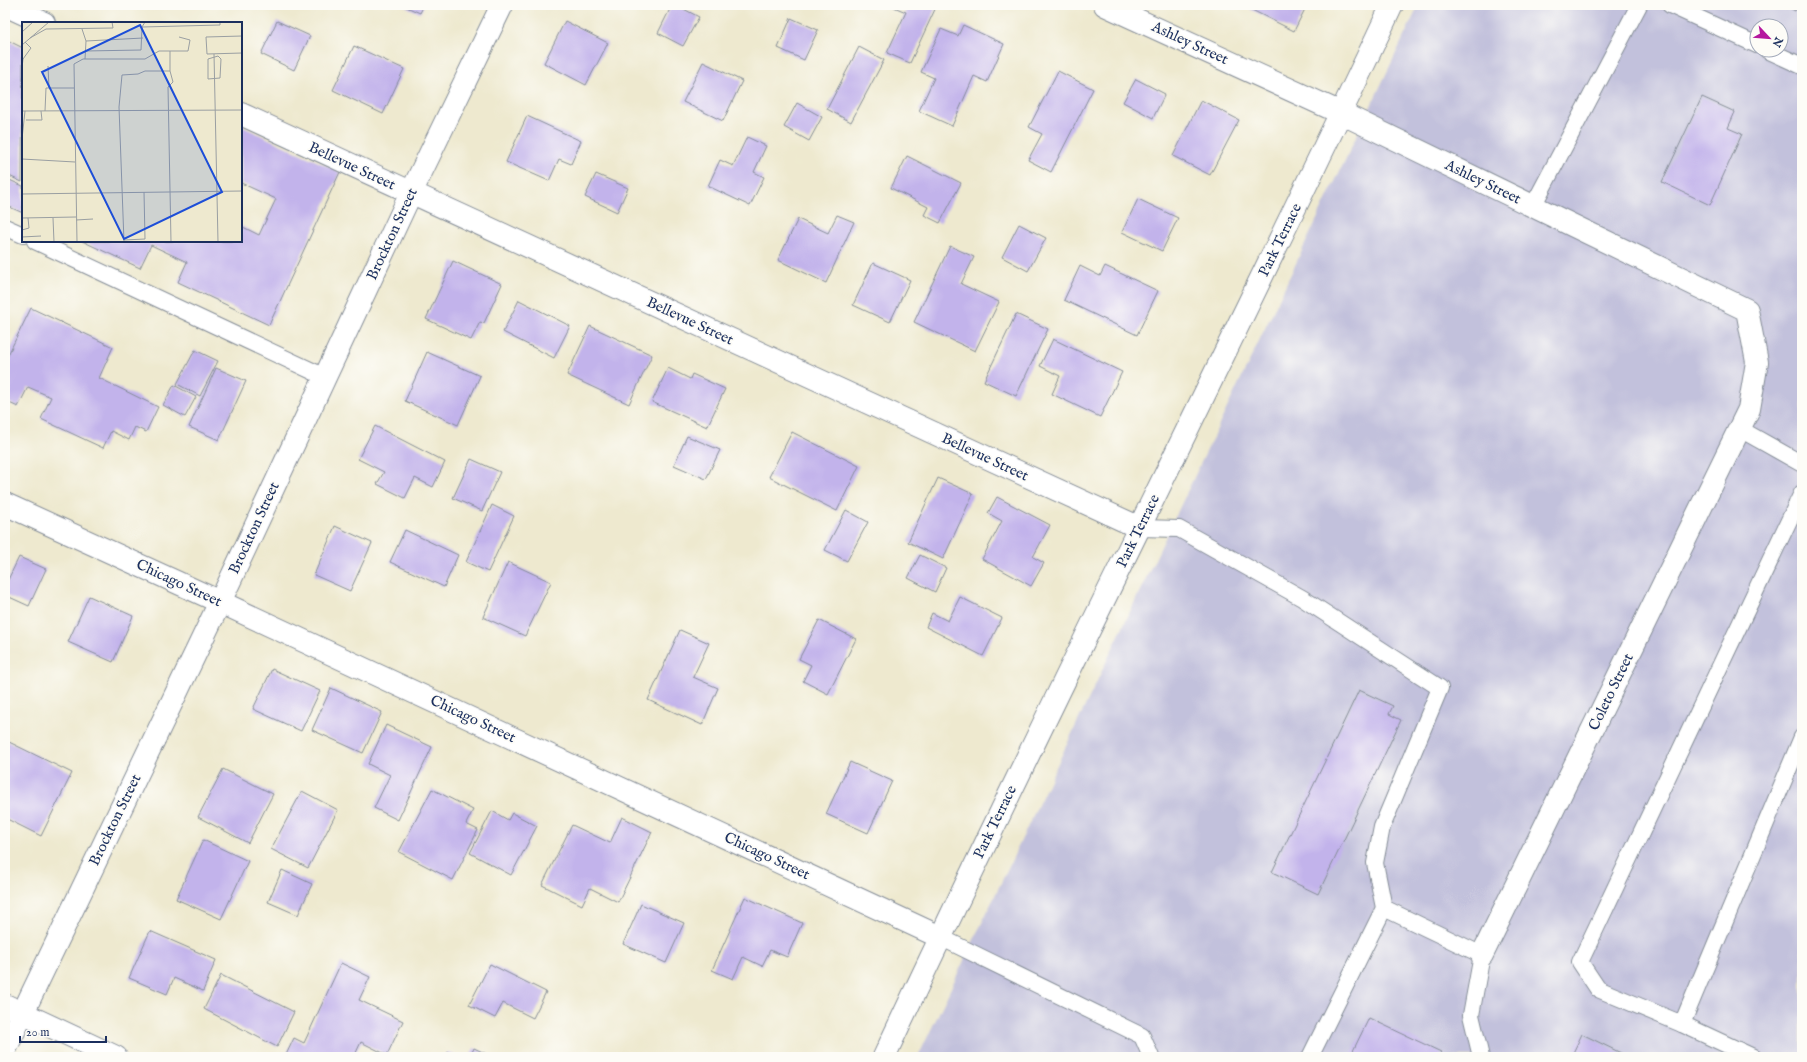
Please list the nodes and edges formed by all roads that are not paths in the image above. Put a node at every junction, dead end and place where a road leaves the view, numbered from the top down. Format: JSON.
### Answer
{"nodes":[{"id":1,"x":5,"y":5,"type":"edge"},
{"id":2,"x":502,"y":5,"type":"edge"},
{"id":3,"x":1105,"y":5,"type":"edge"},
{"id":4,"x":1392,"y":5,"type":"edge"},
{"id":5,"x":1638,"y":5,"type":"edge"},
{"id":6,"x":1670,"y":5,"type":"edge"},
{"id":7,"x":42,"y":22,"type":"edge"},
{"id":8,"x":1749,"y":41,"type":"edge"},
{"id":9,"x":1784,"y":58,"type":"edge"},
{"id":10,"x":1802,"y":66,"type":"edge"},
{"id":11,"x":1341,"y":113,"type":"junction"},
{"id":12,"x":242,"y":114,"type":"edge"},
{"id":13,"x":411,"y":193,"type":"junction"},
{"id":14,"x":1533,"y":206,"type":"junction"},
{"id":15,"x":5,"y":227,"type":"edge"},
{"id":16,"x":22,"y":235,"type":"edge"},
{"id":17,"x":37,"y":242,"type":"edge"},
{"id":18,"x":325,"y":377,"type":"junction"},
{"id":19,"x":1740,"y":429,"type":"junction"},
{"id":20,"x":1802,"y":464,"type":"edge"},
{"id":21,"x":1802,"y":493,"type":"edge"},
{"id":22,"x":5,"y":504,"type":"edge"},
{"id":23,"x":1140,"y":528,"type":"junction"},
{"id":24,"x":220,"y":602,"type":"junction"},
{"id":25,"x":1802,"y":737,"type":"edge"},
{"id":26,"x":1384,"y":908,"type":"junction"},
{"id":27,"x":940,"y":937,"type":"junction"},
{"id":28,"x":1482,"y":956,"type":"junction"},
{"id":29,"x":14,"y":1009,"type":"edge"},
{"id":30,"x":1682,"y":1024,"type":"junction"},
{"id":31,"x":5,"y":1050,"type":"edge"},
{"id":32,"x":116,"y":1057,"type":"edge"},
{"id":33,"x":884,"y":1057,"type":"edge"},
{"id":34,"x":1151,"y":1057,"type":"edge"},
{"id":35,"x":1310,"y":1057,"type":"edge"},
{"id":36,"x":1481,"y":1057,"type":"edge"},
{"id":37,"x":1753,"y":1057,"type":"edge"}],
"edges":[{"from":1,"to":7,"type":"street"},
{"from":2,"to":13,"type":"street","name":"Brockton Street"},
{"from":3,"to":11,"type":"street","name":"Ashley Street"},
{"from":4,"to":11,"type":"street","name":"Park Terrace"},
{"from":5,"to":14,"type":"lane"},
{"from":6,"to":8,"type":"lane"},
{"from":9,"to":10,"type":"lane"},
{"from":11,"to":14,"type":"street","name":"Ashley Street"},
{"from":11,"to":23,"type":"street","name":"Park Terrace"},
{"from":12,"to":13,"type":"street","name":"Bellevue Street"},
{"from":13,"to":18,"type":"street","name":"Brockton Street"},
{"from":13,"to":23,"type":"street","name":"Bellevue Street"},
{"from":14,"to":19,"type":"street","name":"Ashley Street"},
{"from":15,"to":16,"type":"lane"},
{"from":17,"to":18,"type":"lane"},
{"from":18,"to":24,"type":"street","name":"Brockton Street"},
{"from":19,"to":20,"type":"lane"},
{"from":19,"to":28,"type":"street","name":"Coleto Street"},
{"from":21,"to":30,"type":"lane"},
{"from":22,"to":24,"type":"street","name":"Chicago Street"},
{"from":23,"to":26,"type":"lane"},
{"from":23,"to":27,"type":"street","name":"Park Terrace"},
{"from":24,"to":27,"type":"street","name":"Chicago Street"},
{"from":24,"to":29,"type":"street","name":"Brockton Street"},
{"from":25,"to":30,"type":"lane"},
{"from":26,"to":28,"type":"lane"},
{"from":26,"to":35,"type":"lane"},
{"from":27,"to":33,"type":"street","name":"Park Terrace"},
{"from":27,"to":34,"type":"lane"},
{"from":28,"to":36,"type":"lane"},
{"from":29,"to":31,"type":"street","name":"Brockton Street"},
{"from":29,"to":32,"type":"street"},
{"from":30,"to":37,"type":"lane"}]}
